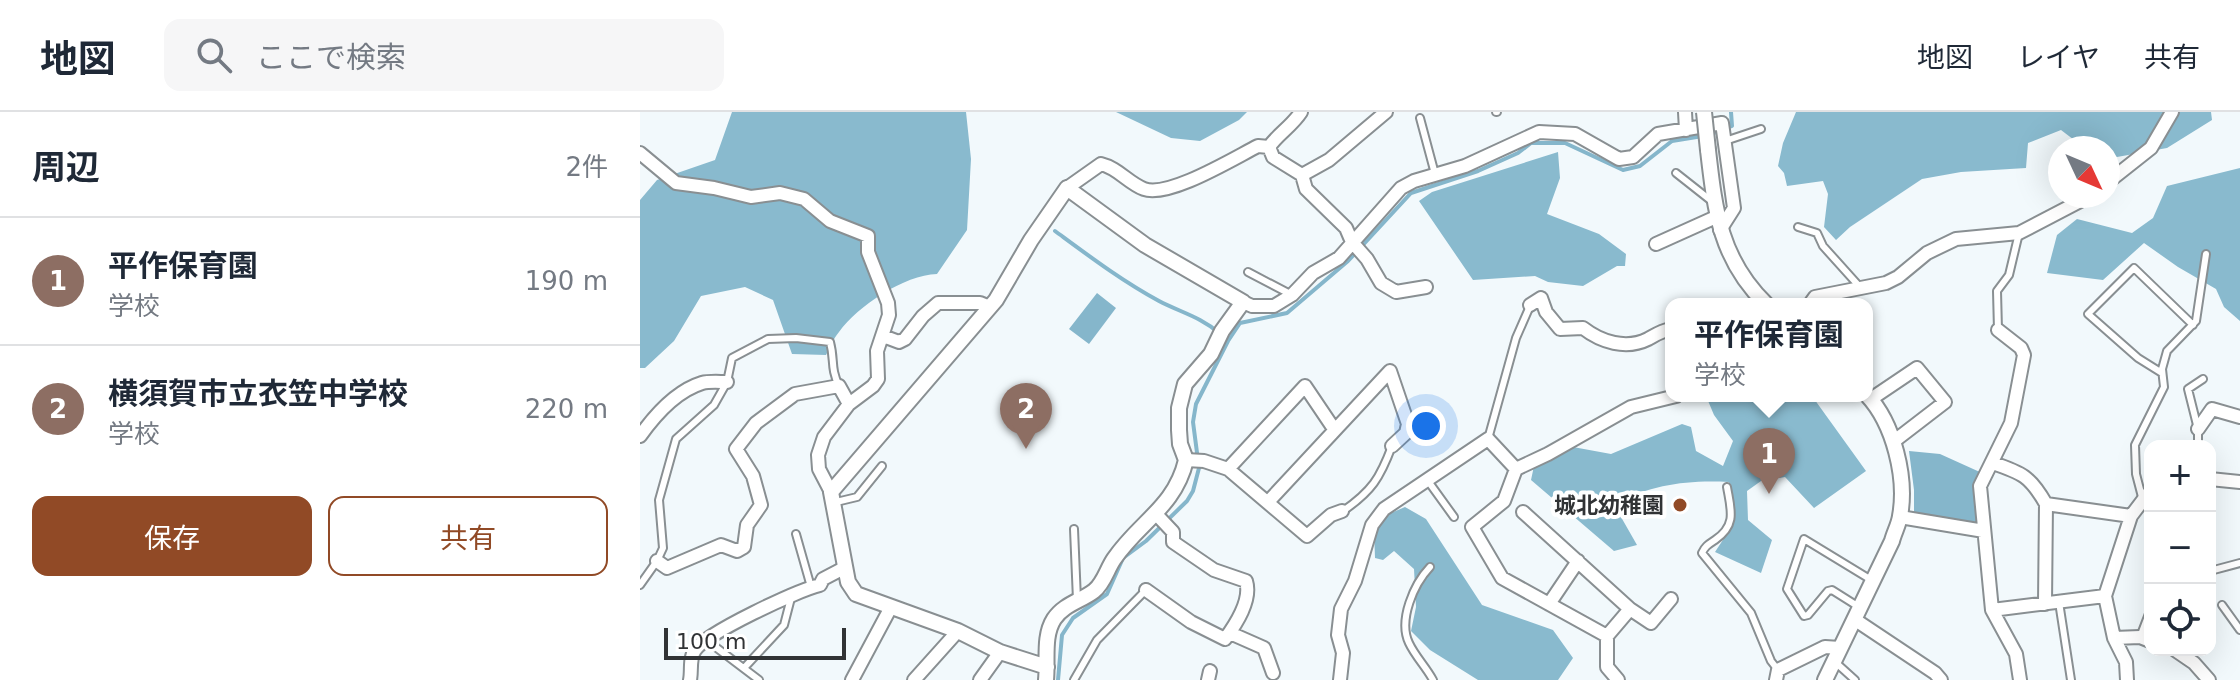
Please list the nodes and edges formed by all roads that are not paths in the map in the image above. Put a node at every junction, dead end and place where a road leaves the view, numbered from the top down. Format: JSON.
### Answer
{"nodes":[{"id":1,"x":1301,"y":112,"type":"edge"},
{"id":2,"x":1386,"y":112,"type":"edge"},
{"id":3,"x":1685,"y":112,"type":"edge"},
{"id":4,"x":1704,"y":112,"type":"edge"},
{"id":5,"x":2172,"y":112,"type":"edge"},
{"id":6,"x":1420,"y":118,"type":"dead end"},
{"id":7,"x":1761,"y":129,"type":"dead end"},
{"id":8,"x":1686,"y":130,"type":"junction"},
{"id":9,"x":1725,"y":141,"type":"junction"},
{"id":10,"x":1269,"y":147,"type":"junction"},
{"id":11,"x":640,"y":153,"type":"edge"},
{"id":12,"x":1676,"y":173,"type":"dead end"},
{"id":13,"x":2120,"y":173,"type":"edge"},
{"id":14,"x":1435,"y":174,"type":"junction"},
{"id":15,"x":1302,"y":175,"type":"junction"},
{"id":16,"x":1067,"y":188,"type":"junction"},
{"id":17,"x":2067,"y":208,"type":"edge"},
{"id":18,"x":1717,"y":217,"type":"junction"},
{"id":19,"x":1798,"y":227,"type":"dead end"},
{"id":20,"x":2019,"y":233,"type":"junction"},
{"id":21,"x":1352,"y":242,"type":"junction"},
{"id":22,"x":1656,"y":244,"type":"dead end"},
{"id":23,"x":2206,"y":254,"type":"dead end"},
{"id":24,"x":1248,"y":272,"type":"dead end"},
{"id":25,"x":1859,"y":286,"type":"junction"},
{"id":26,"x":1426,"y":287,"type":"dead end"},
{"id":27,"x":1292,"y":295,"type":"junction"},
{"id":28,"x":1760,"y":298,"type":"edge"},
{"id":29,"x":1814,"y":298,"type":"edge"},
{"id":30,"x":1243,"y":302,"type":"junction"},
{"id":31,"x":1530,"y":305,"type":"joint"},
{"id":32,"x":990,"y":307,"type":"junction"},
{"id":33,"x":2193,"y":325,"type":"junction"},
{"id":34,"x":1665,"y":330,"type":"edge"},
{"id":35,"x":1998,"y":330,"type":"joint"},
{"id":36,"x":883,"y":336,"type":"junction"},
{"id":37,"x":2164,"y":374,"type":"junction"},
{"id":38,"x":2203,"y":379,"type":"dead end"},
{"id":39,"x":727,"y":382,"type":"junction"},
{"id":40,"x":839,"y":386,"type":"junction"},
{"id":41,"x":1873,"y":395,"type":"edge"},
{"id":42,"x":1665,"y":399,"type":"edge"},
{"id":43,"x":1872,"y":402,"type":"edge"},
{"id":44,"x":849,"y":404,"type":"junction"},
{"id":45,"x":2240,"y":417,"type":"edge"},
{"id":46,"x":1334,"y":429,"type":"junction"},
{"id":47,"x":2198,"y":429,"type":"junction"},
{"id":48,"x":640,"y":436,"type":"edge"},
{"id":49,"x":1488,"y":439,"type":"junction"},
{"id":50,"x":2198,"y":440,"type":"edge"},
{"id":51,"x":1893,"y":442,"type":"junction"},
{"id":52,"x":1392,"y":446,"type":"joint"},
{"id":53,"x":1186,"y":460,"type":"junction"},
{"id":54,"x":1993,"y":463,"type":"junction"},
{"id":55,"x":882,"y":466,"type":"dead end"},
{"id":56,"x":1228,"y":469,"type":"junction"},
{"id":57,"x":1516,"y":469,"type":"junction"},
{"id":58,"x":1426,"y":480,"type":"junction"},
{"id":59,"x":2216,"y":480,"type":"edge"},
{"id":60,"x":2240,"y":482,"type":"edge"},
{"id":61,"x":1727,"y":487,"type":"dead end"},
{"id":62,"x":2144,"y":491,"type":"edge"},
{"id":63,"x":832,"y":498,"type":"junction"},
{"id":64,"x":2144,"y":498,"type":"edge"},
{"id":65,"x":1268,"y":502,"type":"junction"},
{"id":66,"x":2046,"y":504,"type":"junction"},
{"id":67,"x":1342,"y":511,"type":"joint"},
{"id":68,"x":1523,"y":512,"type":"dead end"},
{"id":69,"x":2131,"y":516,"type":"junction"},
{"id":70,"x":1454,"y":517,"type":"dead end"},
{"id":71,"x":1900,"y":517,"type":"junction"},
{"id":72,"x":1161,"y":520,"type":"junction"},
{"id":73,"x":1074,"y":529,"type":"dead end"},
{"id":74,"x":1984,"y":531,"type":"junction"},
{"id":75,"x":796,"y":534,"type":"dead end"},
{"id":76,"x":657,"y":561,"type":"junction"},
{"id":77,"x":1578,"y":561,"type":"junction"},
{"id":78,"x":2240,"y":563,"type":"edge"},
{"id":79,"x":1430,"y":567,"type":"dead end"},
{"id":80,"x":844,"y":568,"type":"junction"},
{"id":81,"x":2216,"y":569,"type":"edge"},
{"id":82,"x":1873,"y":581,"type":"junction"},
{"id":83,"x":640,"y":585,"type":"edge"},
{"id":84,"x":811,"y":587,"type":"junction"},
{"id":85,"x":1146,"y":590,"type":"joint"},
{"id":86,"x":792,"y":595,"type":"junction"},
{"id":87,"x":2105,"y":596,"type":"junction"},
{"id":88,"x":1671,"y":599,"type":"dead end"},
{"id":89,"x":1077,"y":600,"type":"junction"},
{"id":90,"x":2059,"y":602,"type":"junction"},
{"id":91,"x":1549,"y":604,"type":"junction"},
{"id":92,"x":2045,"y":604,"type":"junction"},
{"id":93,"x":2222,"y":605,"type":"dead end"},
{"id":94,"x":891,"y":607,"type":"junction"},
{"id":95,"x":1630,"y":609,"type":"junction"},
{"id":96,"x":1992,"y":610,"type":"junction"},
{"id":97,"x":1857,"y":613,"type":"junction"},
{"id":98,"x":2240,"y":630,"type":"edge"},
{"id":99,"x":958,"y":631,"type":"junction"},
{"id":100,"x":1230,"y":633,"type":"junction"},
{"id":101,"x":1607,"y":636,"type":"junction"},
{"id":102,"x":2114,"y":638,"type":"junction"},
{"id":103,"x":705,"y":639,"type":"junction"},
{"id":104,"x":2144,"y":639,"type":"edge"},
{"id":105,"x":1000,"y":652,"type":"junction"},
{"id":106,"x":1837,"y":655,"type":"junction"},
{"id":107,"x":2184,"y":656,"type":"edge"},
{"id":108,"x":744,"y":668,"type":"junction"},
{"id":109,"x":1047,"y":673,"type":"edge"},
{"id":110,"x":1273,"y":673,"type":"dead end"},
{"id":111,"x":1777,"y":675,"type":"edge"},
{"id":112,"x":690,"y":680,"type":"edge"},
{"id":113,"x":759,"y":680,"type":"edge"},
{"id":114,"x":852,"y":680,"type":"edge"},
{"id":115,"x":914,"y":680,"type":"edge"},
{"id":116,"x":980,"y":680,"type":"edge"},
{"id":117,"x":1074,"y":680,"type":"edge"},
{"id":118,"x":1340,"y":680,"type":"edge"},
{"id":119,"x":1433,"y":680,"type":"edge"},
{"id":120,"x":1618,"y":680,"type":"edge"},
{"id":121,"x":1825,"y":680,"type":"edge"},
{"id":122,"x":1855,"y":680,"type":"edge"},
{"id":123,"x":1941,"y":680,"type":"edge"},
{"id":124,"x":2020,"y":680,"type":"edge"},
{"id":125,"x":2071,"y":680,"type":"edge"},
{"id":126,"x":2127,"y":680,"type":"edge"},
{"id":127,"x":2209,"y":680,"type":"edge"}],
"edges":[{"from":1,"to":10,"type":"street"},
{"from":2,"to":15,"type":"street"},
{"from":3,"to":8,"type":"street"},
{"from":4,"to":18,"type":"street","bridge":true},
{"from":5,"to":13,"type":"street"},
{"from":6,"to":14,"type":"lane"},
{"from":7,"to":9,"type":"lane"},
{"from":8,"to":9,"type":"street"},
{"from":8,"to":14,"type":"street"},
{"from":9,"to":18,"type":"street"},
{"from":10,"to":15,"type":"street"},
{"from":10,"to":16,"type":"street"},
{"from":11,"to":36,"type":"street"},
{"from":12,"to":18,"type":"lane"},
{"from":14,"to":21,"type":"street"},
{"from":15,"to":21,"type":"street"},
{"from":16,"to":30,"type":"street"},
{"from":16,"to":32,"type":"street"},
{"from":17,"to":20,"type":"street"},
{"from":18,"to":22,"type":"street"},
{"from":18,"to":28,"type":"street"},
{"from":19,"to":25,"type":"lane"},
{"from":20,"to":25,"type":"street"},
{"from":20,"to":35,"type":"lane"},
{"from":21,"to":26,"type":"street"},
{"from":21,"to":27,"type":"street"},
{"from":23,"to":33,"type":"lane"},
{"from":24,"to":27,"type":"lane"},
{"from":25,"to":29,"type":"street"},
{"from":27,"to":30,"type":"street"},
{"from":30,"to":53,"type":"street"},
{"from":31,"to":34,"type":"street"},
{"from":31,"to":49,"type":"lane"},
{"from":32,"to":36,"type":"street"},
{"from":32,"to":63,"type":"street"},
{"from":33,"to":37,"type":"lane"},
{"from":33,"to":37,"type":"lane"},
{"from":35,"to":54,"type":"street"},
{"from":36,"to":44,"type":"street"},
{"from":37,"to":62,"type":"lane"},
{"from":38,"to":47,"type":"lane"},
{"from":39,"to":40,"type":"lane"},
{"from":39,"to":48,"type":"street"},
{"from":39,"to":76,"type":"lane"},
{"from":40,"to":44,"type":"street"},
{"from":40,"to":76,"type":"street"},
{"from":41,"to":51,"type":"street"},
{"from":42,"to":57,"type":"street"},
{"from":43,"to":51,"type":"street"},
{"from":44,"to":63,"type":"street"},
{"from":45,"to":47,"type":"street"},
{"from":46,"to":52,"type":"street"},
{"from":46,"to":56,"type":"street"},
{"from":46,"to":65,"type":"street"},
{"from":47,"to":50,"type":"lane"},
{"from":49,"to":57,"type":"street"},
{"from":49,"to":58,"type":"street"},
{"from":51,"to":71,"type":"street"},
{"from":52,"to":67,"type":"lane"},
{"from":53,"to":56,"type":"street"},
{"from":53,"to":72,"type":"street"},
{"from":54,"to":66,"type":"street"},
{"from":54,"to":74,"type":"street"},
{"from":55,"to":63,"type":"lane"},
{"from":56,"to":65,"type":"street"},
{"from":57,"to":91,"type":"street"},
{"from":58,"to":70,"type":"lane"},
{"from":58,"to":118,"type":"street"},
{"from":59,"to":60,"type":"street"},
{"from":61,"to":111,"type":"lane"},
{"from":63,"to":80,"type":"street"},
{"from":64,"to":69,"type":"street"},
{"from":65,"to":67,"type":"street"},
{"from":66,"to":69,"type":"street"},
{"from":66,"to":92,"type":"street"},
{"from":68,"to":77,"type":"street"},
{"from":69,"to":87,"type":"street"},
{"from":71,"to":74,"type":"street"},
{"from":71,"to":82,"type":"street"},
{"from":72,"to":89,"type":"street"},
{"from":72,"to":100,"type":"street"},
{"from":73,"to":89,"type":"lane"},
{"from":74,"to":96,"type":"street"},
{"from":75,"to":84,"type":"lane"},
{"from":76,"to":83,"type":"lane"},
{"from":77,"to":91,"type":"street"},
{"from":77,"to":95,"type":"street"},
{"from":78,"to":81,"type":"lane"},
{"from":79,"to":119,"type":"lane"},
{"from":80,"to":84,"type":"street"},
{"from":80,"to":94,"type":"street"},
{"from":82,"to":97,"type":"street"},
{"from":82,"to":97,"type":"lane"},
{"from":84,"to":86,"type":"street"},
{"from":85,"to":100,"type":"street"},
{"from":85,"to":117,"type":"lane"},
{"from":86,"to":103,"type":"street"},
{"from":86,"to":108,"type":"lane"},
{"from":87,"to":90,"type":"street"},
{"from":87,"to":102,"type":"street"},
{"from":88,"to":95,"type":"street"},
{"from":89,"to":109,"type":"street"},
{"from":90,"to":92,"type":"street"},
{"from":90,"to":125,"type":"lane"},
{"from":91,"to":101,"type":"street"},
{"from":92,"to":96,"type":"street"},
{"from":93,"to":98,"type":"lane"},
{"from":94,"to":99,"type":"street"},
{"from":94,"to":114,"type":"street"},
{"from":95,"to":101,"type":"street"},
{"from":96,"to":124,"type":"street"},
{"from":97,"to":106,"type":"street"},
{"from":97,"to":123,"type":"street"},
{"from":99,"to":105,"type":"street"},
{"from":99,"to":115,"type":"street"},
{"from":100,"to":110,"type":"street"},
{"from":101,"to":120,"type":"street"},
{"from":102,"to":104,"type":"street"},
{"from":102,"to":126,"type":"street"},
{"from":103,"to":108,"type":"lane"},
{"from":103,"to":112,"type":"street"},
{"from":105,"to":109,"type":"street"},
{"from":105,"to":116,"type":"street"},
{"from":106,"to":111,"type":"street"},
{"from":106,"to":121,"type":"street"},
{"from":106,"to":122,"type":"lane"},
{"from":107,"to":127,"type":"street"},
{"from":108,"to":113,"type":"lane"}]}
